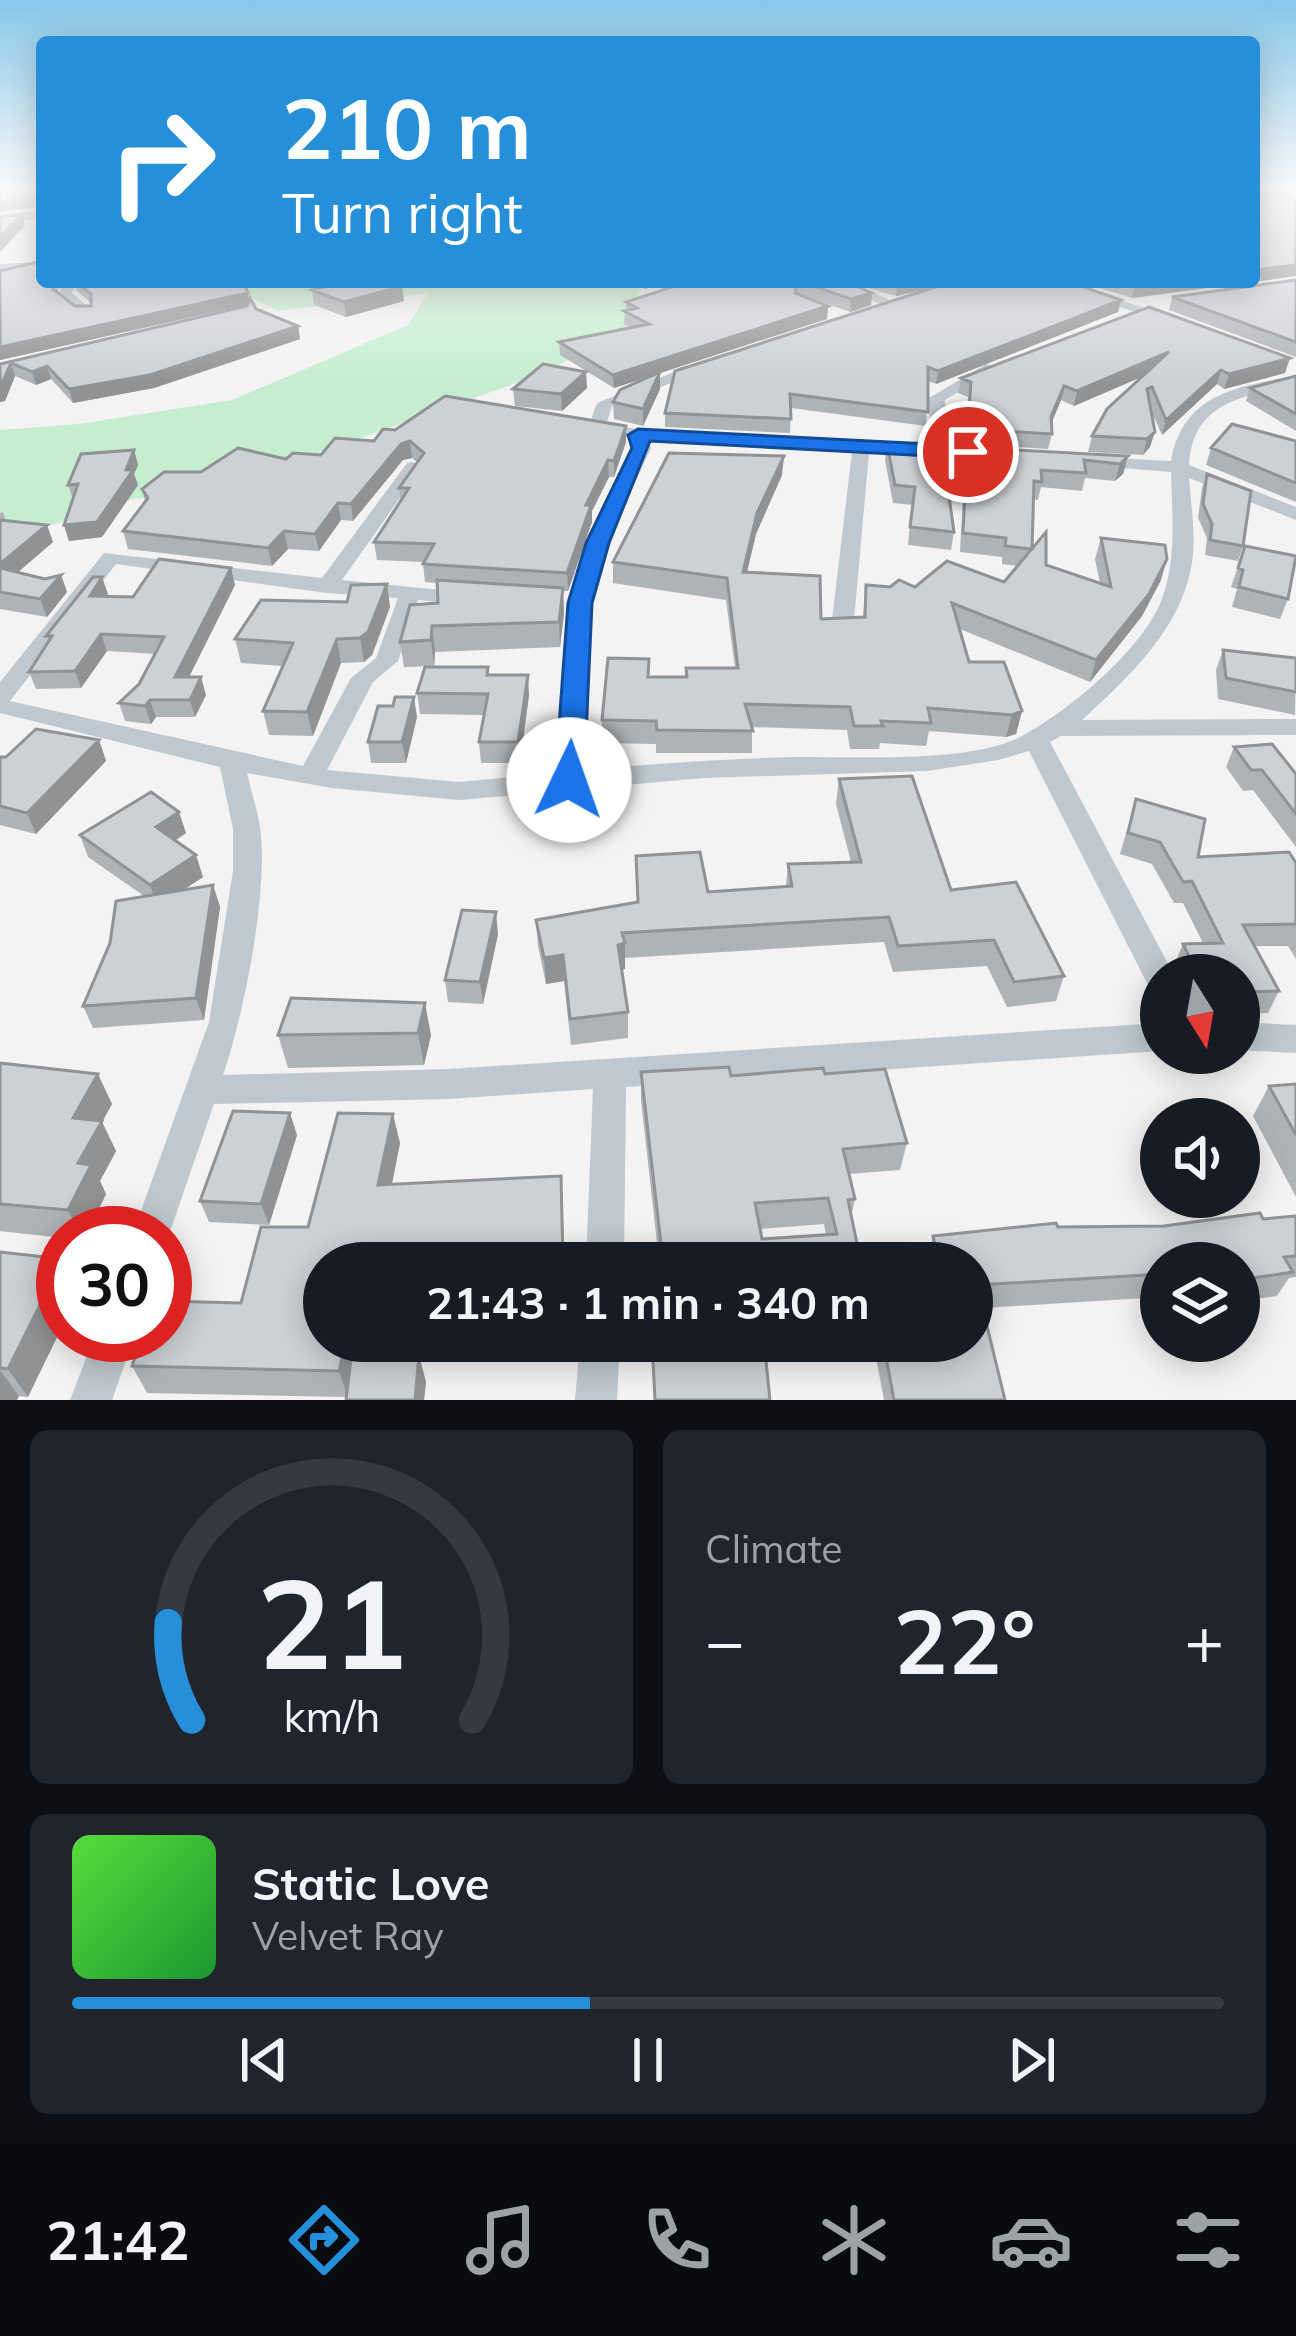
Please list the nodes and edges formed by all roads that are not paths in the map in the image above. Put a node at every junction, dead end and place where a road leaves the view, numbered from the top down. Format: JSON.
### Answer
{"nodes":[{"id":1,"x":36,"y":266,"type":"edge"},
{"id":2,"x":0,"y":268,"type":"edge"},
{"id":3,"x":66,"y":288,"type":"edge"},
{"id":4,"x":856,"y":288,"type":"edge"},
{"id":5,"x":1071,"y":288,"type":"edge"},
{"id":6,"x":1175,"y":299,"type":"edge"},
{"id":7,"x":1138,"y":309,"type":"junction"},
{"id":8,"x":86,"y":312,"type":"edge"},
{"id":9,"x":861,"y":315,"type":"edge"},
{"id":10,"x":1106,"y":325,"type":"edge"},
{"id":11,"x":1189,"y":326,"type":"edge"},
{"id":12,"x":724,"y":359,"type":"edge"},
{"id":13,"x":1010,"y":362,"type":"edge"},
{"id":14,"x":1291,"y":370,"type":"edge"},
{"id":15,"x":638,"y":435,"type":"junction"},
{"id":16,"x":861,"y":446,"type":"junction"},
{"id":17,"x":940,"y":449,"type":"junction"},
{"id":18,"x":1035,"y":457,"type":"edge"},
{"id":19,"x":1080,"y":460,"type":"edge"},
{"id":20,"x":413,"y":467,"type":"edge"},
{"id":21,"x":1178,"y":467,"type":"junction"},
{"id":22,"x":1296,"y":514,"type":"edge"},
{"id":23,"x":122,"y":532,"type":"edge"},
{"id":24,"x":111,"y":556,"type":"junction"},
{"id":25,"x":327,"y":586,"type":"junction"},
{"id":26,"x":410,"y":594,"type":"junction"},
{"id":27,"x":494,"y":600,"type":"edge"},
{"id":28,"x":842,"y":620,"type":"edge"},
{"id":29,"x":0,"y":702,"type":"edge"},
{"id":30,"x":1296,"y":727,"type":"edge"},
{"id":31,"x":1045,"y":733,"type":"junction"},
{"id":32,"x":232,"y":763,"type":"junction"},
{"id":33,"x":311,"y":775,"type":"junction"},
{"id":34,"x":569,"y":780,"type":"junction"},
{"id":35,"x":1149,"y":954,"type":"edge"},
{"id":36,"x":1260,"y":1037,"type":"edge"},
{"id":37,"x":1140,"y":1038,"type":"edge"},
{"id":38,"x":1296,"y":1039,"type":"edge"},
{"id":39,"x":610,"y":1071,"type":"junction"},
{"id":40,"x":203,"y":1090,"type":"junction"},
{"id":41,"x":162,"y":1206,"type":"edge"},
{"id":42,"x":605,"y":1242,"type":"edge"},
{"id":43,"x":105,"y":1362,"type":"edge"},
{"id":44,"x":599,"y":1362,"type":"edge"},
{"id":45,"x":91,"y":1400,"type":"edge"},
{"id":46,"x":596,"y":1400,"type":"edge"}],
"edges":[{"from":1,"to":2,"type":"street"},
{"from":3,"to":8,"type":"street"},
{"from":4,"to":9,"type":"street"},
{"from":5,"to":7,"type":"street"},
{"from":6,"to":7,"type":"street"},
{"from":7,"to":10,"type":"street"},
{"from":7,"to":11,"type":"street"},
{"from":12,"to":15,"type":"street"},
{"from":13,"to":17,"type":"street"},
{"from":14,"to":21,"type":"street"},
{"from":15,"to":16,"type":"street"},
{"from":15,"to":34,"type":"street"},
{"from":16,"to":17,"type":"street"},
{"from":16,"to":28,"type":"street"},
{"from":17,"to":18,"type":"street"},
{"from":19,"to":21,"type":"street"},
{"from":20,"to":25,"type":"street"},
{"from":21,"to":22,"type":"street"},
{"from":21,"to":31,"type":"street"},
{"from":23,"to":24,"type":"street"},
{"from":24,"to":25,"type":"street"},
{"from":24,"to":29,"type":"street"},
{"from":25,"to":26,"type":"street"},
{"from":26,"to":27,"type":"street"},
{"from":26,"to":33,"type":"street"},
{"from":29,"to":32,"type":"street"},
{"from":30,"to":31,"type":"street"},
{"from":31,"to":34,"type":"street"},
{"from":31,"to":35,"type":"street"},
{"from":32,"to":33,"type":"street"},
{"from":32,"to":40,"type":"street"},
{"from":33,"to":34,"type":"street"},
{"from":36,"to":38,"type":"street"},
{"from":37,"to":39,"type":"street"},
{"from":39,"to":40,"type":"street"},
{"from":39,"to":42,"type":"street"},
{"from":40,"to":41,"type":"street"},
{"from":43,"to":45,"type":"street"},
{"from":44,"to":46,"type":"street"}]}
